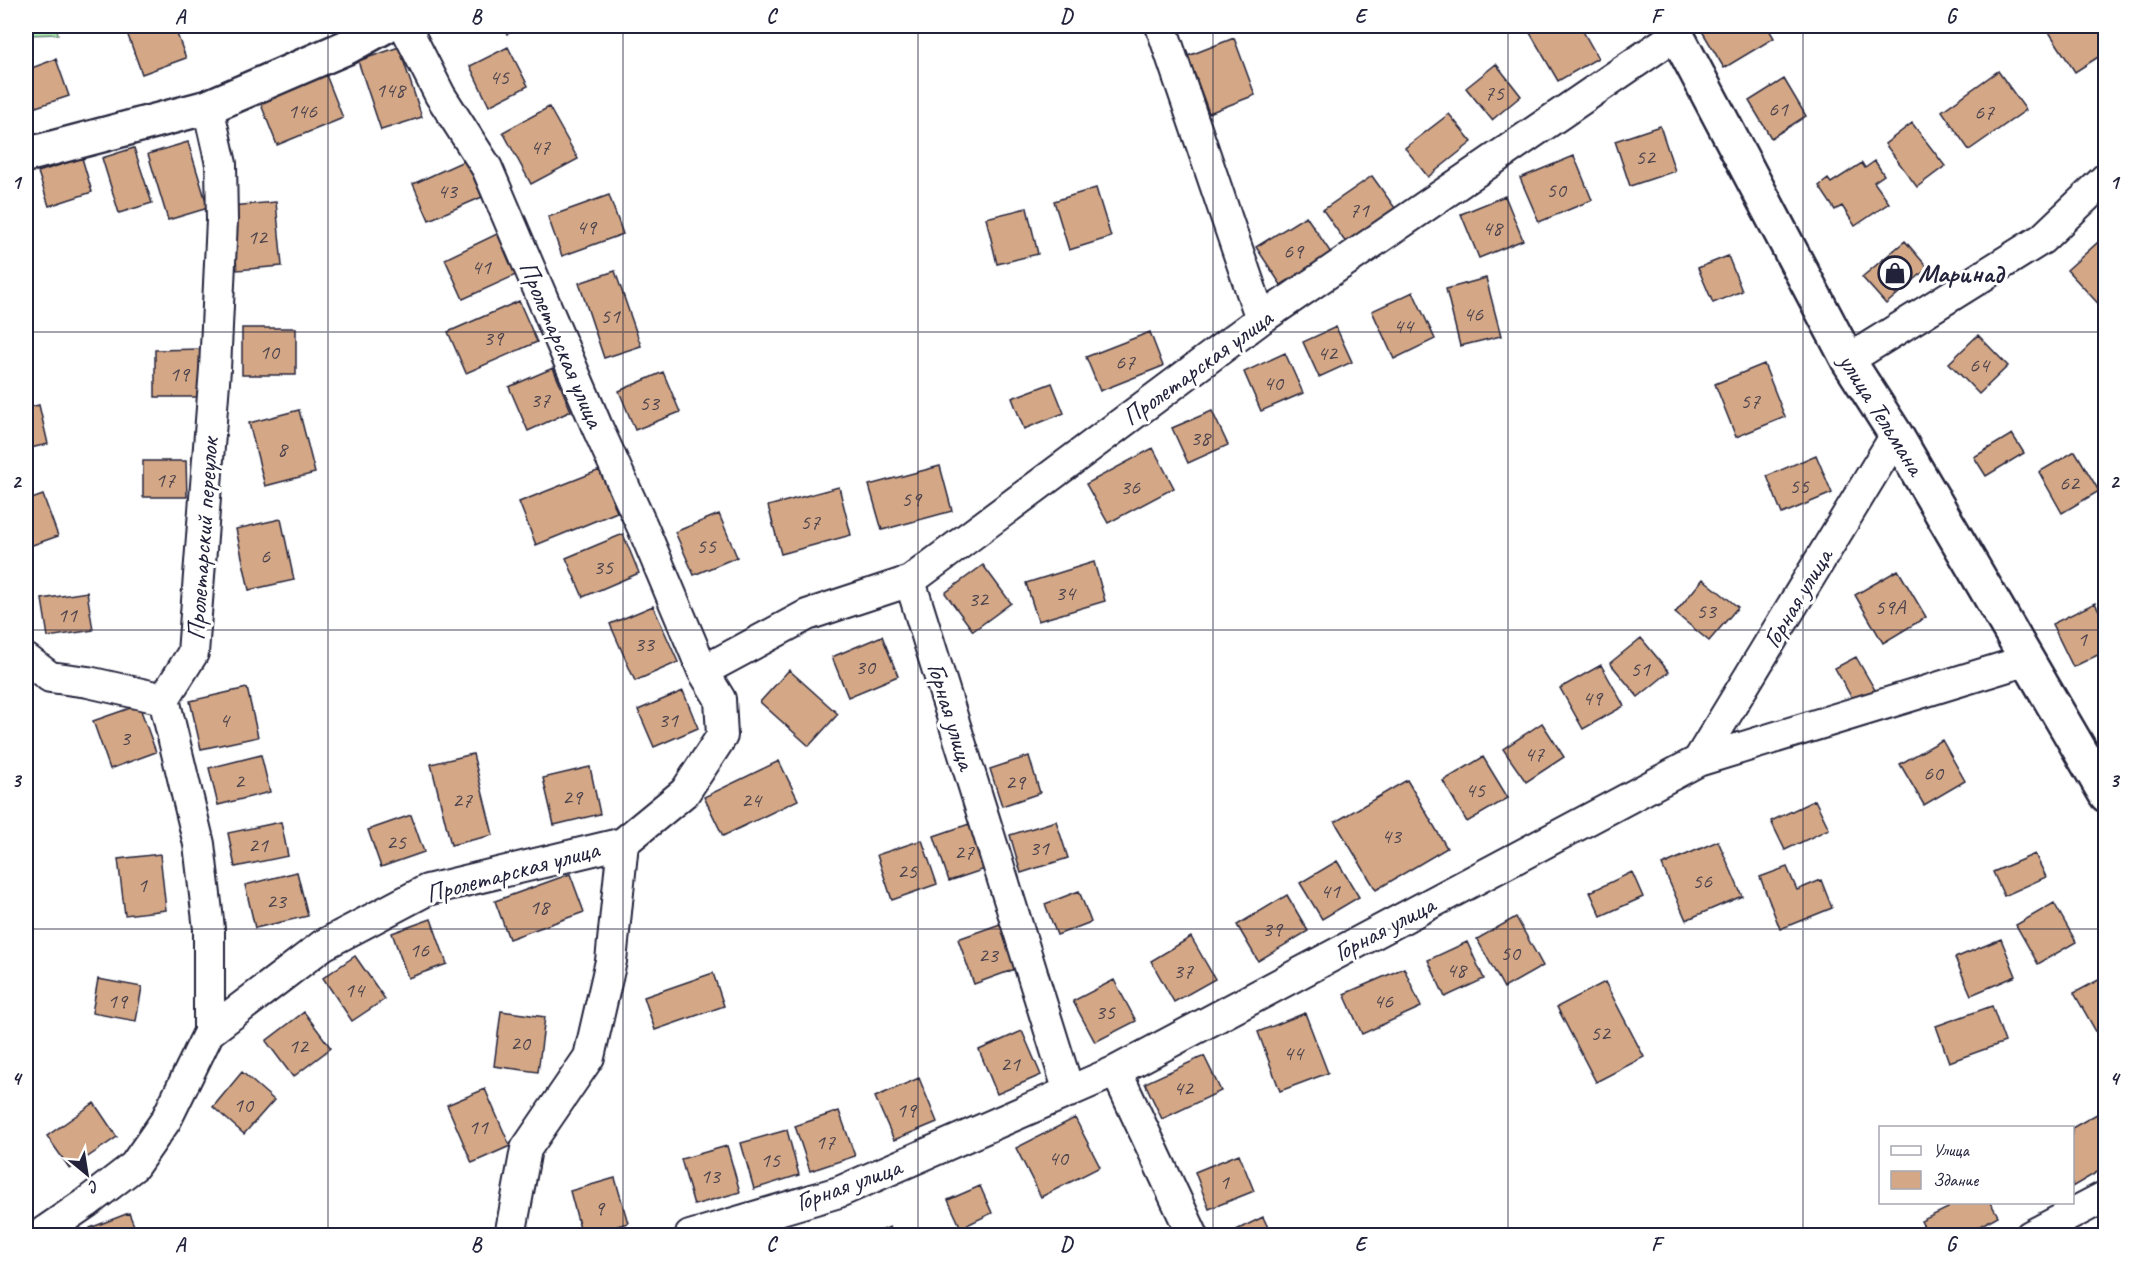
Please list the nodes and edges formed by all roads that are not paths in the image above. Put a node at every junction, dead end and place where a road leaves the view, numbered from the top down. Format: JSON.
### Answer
{"nodes":[{"id":1,"x":385,"y":26,"type":"edge"},
{"id":2,"x":405,"y":26,"type":"edge"},
{"id":3,"x":1161,"y":26,"type":"edge"},
{"id":4,"x":1674,"y":30,"type":"edge"},
{"id":5,"x":208,"y":107,"type":"junction"},
{"id":6,"x":26,"y":155,"type":"edge"},
{"id":7,"x":2106,"y":178,"type":"edge"},
{"id":8,"x":1261,"y":319,"type":"junction"},
{"id":9,"x":1848,"y":360,"type":"junction"},
{"id":10,"x":1896,"y":435,"type":"junction"},
{"id":11,"x":910,"y":580,"type":"junction"},
{"id":12,"x":26,"y":659,"type":"edge"},
{"id":13,"x":2028,"y":660,"type":"junction"},
{"id":14,"x":703,"y":671,"type":"junction"},
{"id":15,"x":164,"y":699,"type":"junction"},
{"id":16,"x":1698,"y":761,"type":"junction"},
{"id":17,"x":2106,"y":795,"type":"edge"},
{"id":18,"x":623,"y":843,"type":"junction"},
{"id":19,"x":209,"y":1032,"type":"junction"},
{"id":20,"x":1116,"y":1071,"type":"junction"},
{"id":21,"x":1069,"y":1092,"type":"junction"},
{"id":22,"x":2106,"y":1196,"type":"edge"},
{"id":23,"x":38,"y":1236,"type":"edge"},
{"id":24,"x":510,"y":1236,"type":"edge"},
{"id":25,"x":690,"y":1236,"type":"edge"},
{"id":26,"x":1193,"y":1236,"type":"edge"},
{"id":27,"x":2030,"y":1236,"type":"edge"}],
"edges":[{"from":1,"to":5,"type":"street"},
{"from":2,"to":14,"type":"street","name":"Пролетарская улица"},
{"from":3,"to":8,"type":"street"},
{"from":4,"to":8,"type":"street","name":"Пролетарская улица"},
{"from":4,"to":9,"type":"street","name":"улица Тельмана"},
{"from":5,"to":6,"type":"street"},
{"from":5,"to":15,"type":"street","name":"Пролетарский переулок"},
{"from":7,"to":9,"type":"street"},
{"from":8,"to":11,"type":"street","name":"Пролетарская улица"},
{"from":9,"to":10,"type":"street","name":"улица Тельмана"},
{"from":10,"to":13,"type":"street","name":"улица Тельмана"},
{"from":10,"to":16,"type":"street","name":"Горная улица"},
{"from":11,"to":14,"type":"street","name":"Пролетарская улица"},
{"from":11,"to":21,"type":"street","name":"Горная улица"},
{"from":12,"to":15,"type":"street"},
{"from":13,"to":16,"type":"street","name":"Горная улица"},
{"from":13,"to":17,"type":"street","name":"улица Тельмана"},
{"from":14,"to":18,"type":"street","name":"Пролетарская улица"},
{"from":15,"to":19,"type":"street"},
{"from":16,"to":20,"type":"street","name":"Горная улица"},
{"from":18,"to":19,"type":"street","name":"Пролетарская улица"},
{"from":18,"to":24,"type":"street"},
{"from":19,"to":23,"type":"street","name":"Пролетарская улица"},
{"from":20,"to":21,"type":"street","name":"Горная улица"},
{"from":20,"to":26,"type":"street"},
{"from":21,"to":25,"type":"street","name":"Горная улица"},
{"from":22,"to":27,"type":"street"}]}
